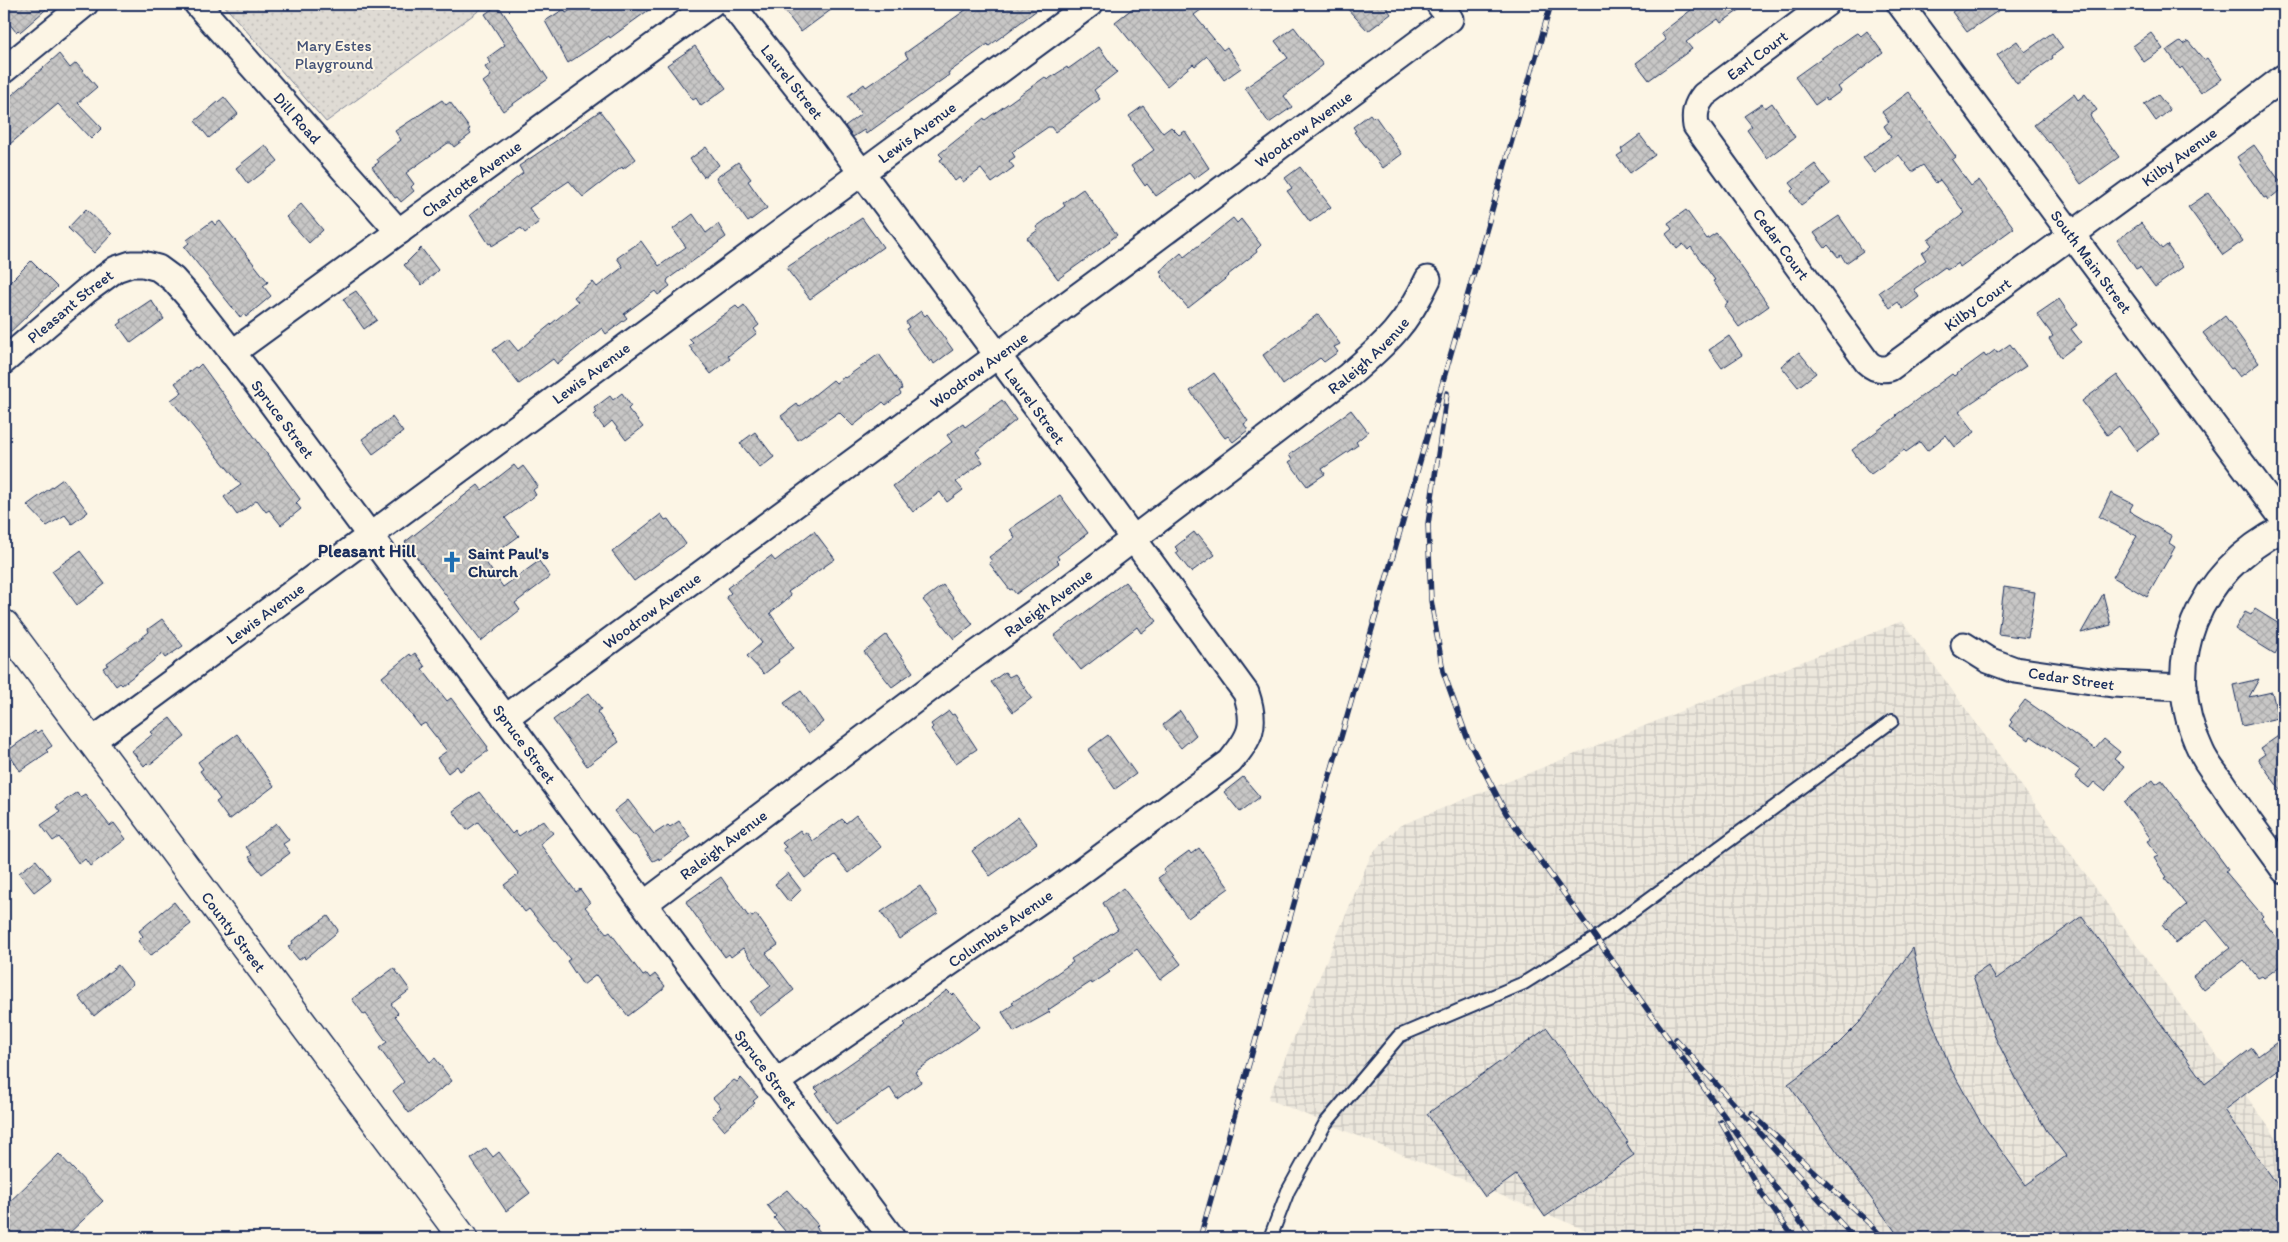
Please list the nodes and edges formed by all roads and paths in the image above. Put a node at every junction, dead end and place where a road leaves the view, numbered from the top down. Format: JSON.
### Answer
{"nodes":[{"id":1,"x":85,"y":4,"type":"edge"},
{"id":2,"x":197,"y":4,"type":"edge"},
{"id":3,"x":711,"y":4,"type":"edge"},
{"id":4,"x":731,"y":4,"type":"edge"},
{"id":5,"x":1090,"y":4,"type":"edge"},
{"id":6,"x":1826,"y":4,"type":"edge"},
{"id":7,"x":1900,"y":4,"type":"edge"},
{"id":8,"x":1444,"y":11,"type":"edge"},
{"id":9,"x":4,"y":70,"type":"edge"},
{"id":10,"x":2284,"y":77,"type":"edge"},
{"id":11,"x":1696,"y":111,"type":"joint"},
{"id":12,"x":862,"y":174,"type":"junction"},
{"id":13,"x":399,"y":232,"type":"junction"},
{"id":14,"x":2072,"y":235,"type":"junction"},
{"id":15,"x":143,"y":264,"type":"joint"},
{"id":16,"x":1428,"y":279,"type":"dead end"},
{"id":17,"x":232,"y":353,"type":"junction"},
{"id":18,"x":997,"y":356,"type":"junction"},
{"id":19,"x":4,"y":361,"type":"edge"},
{"id":20,"x":1881,"y":370,"type":"joint"},
{"id":21,"x":2284,"y":520,"type":"edge"},
{"id":22,"x":2284,"y":528,"type":"edge"},
{"id":23,"x":369,"y":536,"type":"junction"},
{"id":24,"x":1134,"y":539,"type":"junction"},
{"id":25,"x":4,"y":624,"type":"edge"},
{"id":26,"x":1964,"y":645,"type":"dead end"},
{"id":27,"x":2184,"y":688,"type":"junction"},
{"id":28,"x":505,"y":718,"type":"junction"},
{"id":29,"x":1892,"y":721,"type":"dead end"},
{"id":30,"x":92,"y":741,"type":"junction"},
{"id":31,"x":1220,"y":769,"type":"joint"},
{"id":32,"x":2284,"y":870,"type":"edge"},
{"id":33,"x":644,"y":904,"type":"junction"},
{"id":34,"x":776,"y":1082,"type":"junction"},
{"id":35,"x":464,"y":1238,"type":"edge"},
{"id":36,"x":892,"y":1238,"type":"edge"},
{"id":37,"x":1270,"y":1238,"type":"edge"}],
"edges":[{"from":1,"to":9,"type":"street"},
{"from":2,"to":13,"type":"street","name":"Dill Road"},
{"from":3,"to":13,"type":"street","name":"Charlotte Avenue"},
{"from":4,"to":12,"type":"street","name":"Laurel Street"},
{"from":5,"to":12,"type":"street","name":"Lewis Avenue"},
{"from":6,"to":11,"type":"street","name":"Earl Court"},
{"from":7,"to":14,"type":"street","name":"South Main Street"},
{"from":8,"to":18,"type":"street","name":"Woodrow Avenue"},
{"from":10,"to":14,"type":"street","name":"Kilby Avenue"},
{"from":11,"to":20,"type":"street","name":"Cedar Court"},
{"from":12,"to":18,"type":"street","name":"Laurel Street"},
{"from":12,"to":23,"type":"street","name":"Lewis Avenue"},
{"from":13,"to":17,"type":"street","name":"Charlotte Avenue"},
{"from":14,"to":20,"type":"street","name":"Kilby Court"},
{"from":14,"to":21,"type":"street","name":"South Main Street"},
{"from":15,"to":17,"type":"street","name":"Spruce Street"},
{"from":15,"to":19,"type":"street","name":"Pleasant Street"},
{"from":16,"to":24,"type":"street","name":"Raleigh Avenue"},
{"from":17,"to":23,"type":"street","name":"Spruce Street"},
{"from":18,"to":24,"type":"street","name":"Laurel Street"},
{"from":18,"to":28,"type":"street","name":"Woodrow Avenue"},
{"from":22,"to":27,"type":"street"},
{"from":23,"to":28,"type":"street","name":"Spruce Street"},
{"from":23,"to":30,"type":"street","name":"Lewis Avenue"},
{"from":24,"to":31,"type":"street","name":"Laurel Street"},
{"from":24,"to":33,"type":"street","name":"Raleigh Avenue"},
{"from":25,"to":30,"type":"street","name":"County Street"},
{"from":26,"to":27,"type":"street","name":"Cedar Street"},
{"from":27,"to":32,"type":"street"},
{"from":28,"to":33,"type":"street","name":"Spruce Street"},
{"from":29,"to":37,"type":"lane"},
{"from":30,"to":35,"type":"street","name":"County Street"},
{"from":31,"to":34,"type":"street","name":"Columbus Avenue"},
{"from":33,"to":34,"type":"street","name":"Spruce Street"},
{"from":34,"to":36,"type":"street","name":"Spruce Street"}]}
